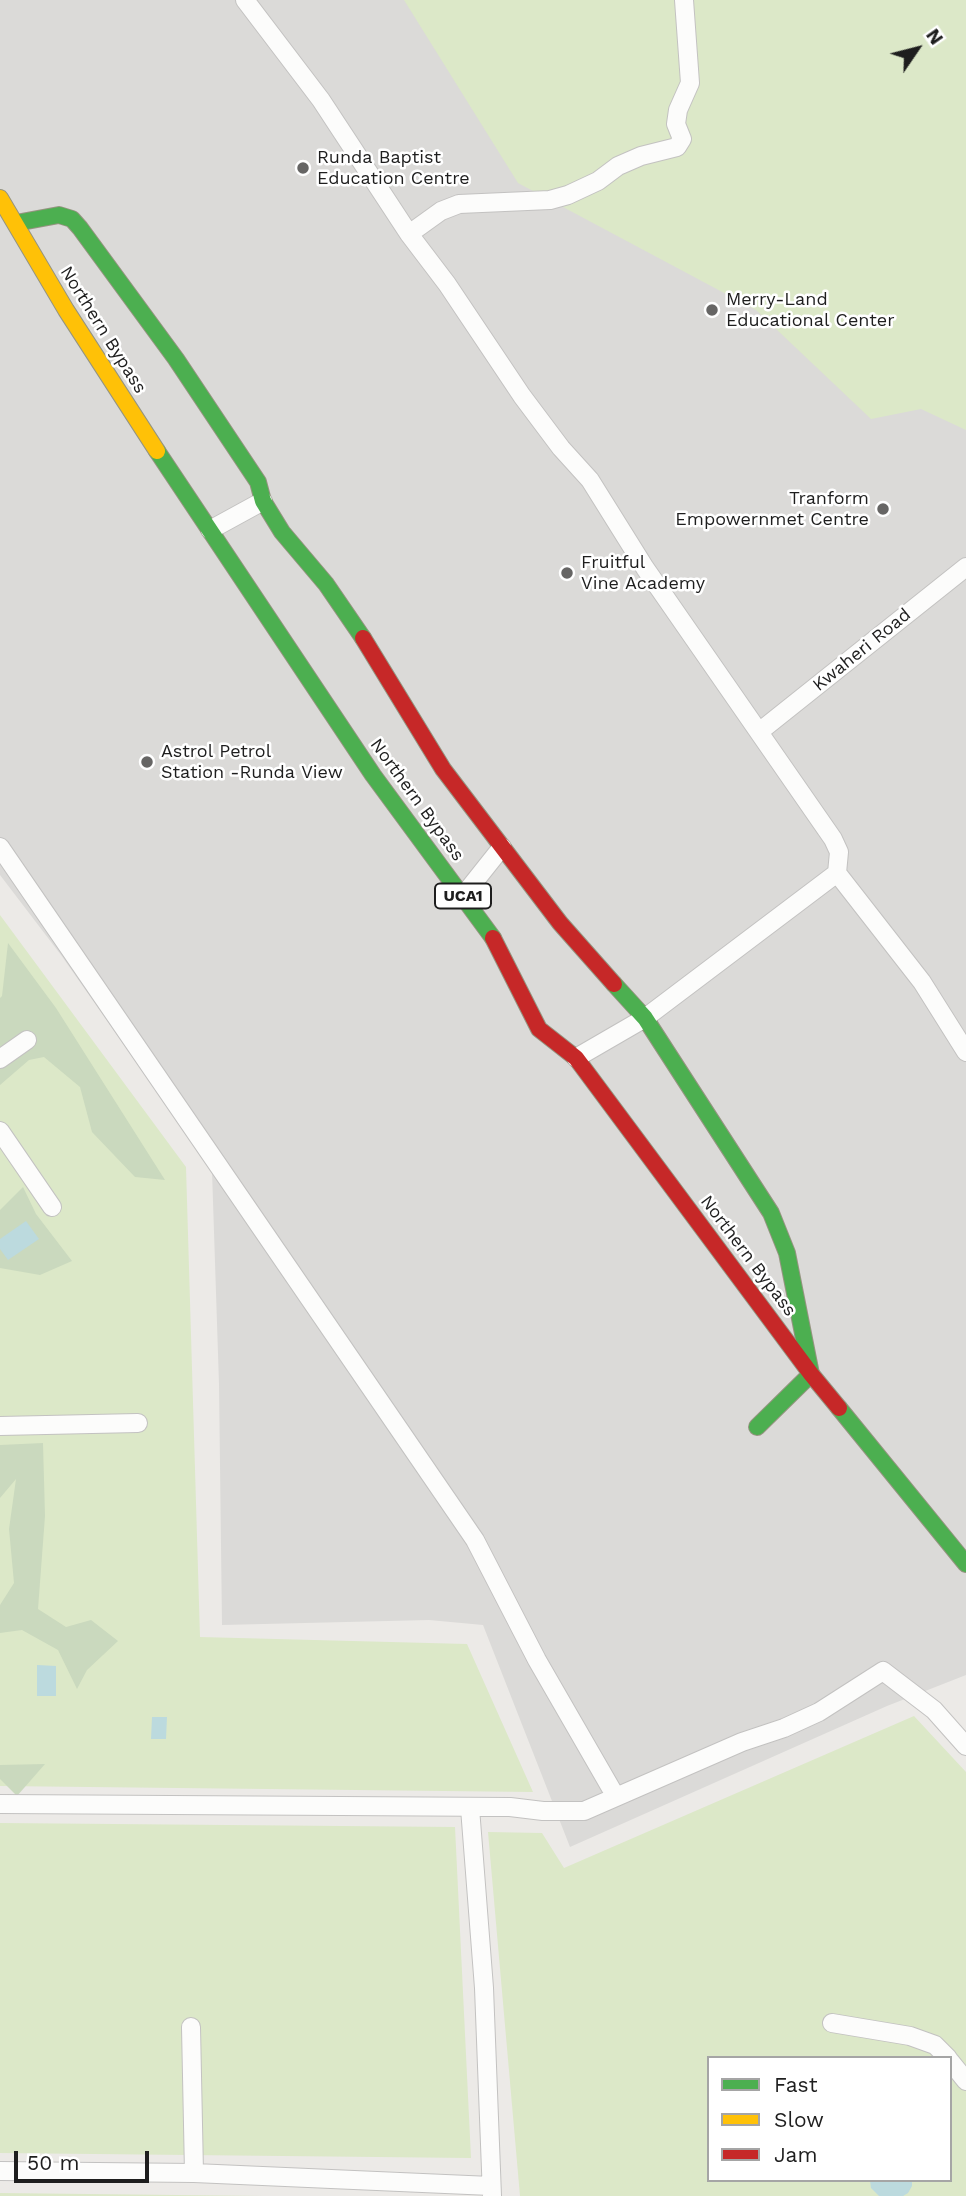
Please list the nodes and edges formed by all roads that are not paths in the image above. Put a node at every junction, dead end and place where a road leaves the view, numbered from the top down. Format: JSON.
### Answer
{"nodes":[{"id":1,"x":245,"y":0,"type":"edge"},
{"id":2,"x":684,"y":0,"type":"edge"},
{"id":3,"x":0,"y":198,"type":"edge"},
{"id":4,"x":16,"y":223,"type":"junction"},
{"id":5,"x":410,"y":234,"type":"junction"},
{"id":6,"x":263,"y":501,"type":"junction"},
{"id":7,"x":210,"y":530,"type":"junction"},
{"id":8,"x":966,"y":567,"type":"edge"},
{"id":9,"x":759,"y":732,"type":"junction"},
{"id":10,"x":0,"y":847,"type":"edge"},
{"id":11,"x":502,"y":847,"type":"junction"},
{"id":12,"x":836,"y":873,"type":"junction"},
{"id":13,"x":463,"y":896,"type":"junction"},
{"id":14,"x":645,"y":1018,"type":"junction"},
{"id":15,"x":27,"y":1040,"type":"dead end"},
{"id":16,"x":966,"y":1052,"type":"edge"},
{"id":17,"x":576,"y":1058,"type":"junction"},
{"id":18,"x":0,"y":1059,"type":"edge"},
{"id":19,"x":0,"y":1131,"type":"edge"},
{"id":20,"x":52,"y":1207,"type":"dead end"},
{"id":21,"x":810,"y":1374,"type":"junction"},
{"id":22,"x":138,"y":1423,"type":"dead end"},
{"id":23,"x":0,"y":1426,"type":"edge"},
{"id":24,"x":757,"y":1427,"type":"dead end"},
{"id":25,"x":966,"y":1564,"type":"edge"},
{"id":26,"x":966,"y":1746,"type":"edge"},
{"id":27,"x":616,"y":1797,"type":"junction"},
{"id":28,"x":0,"y":1804,"type":"edge"},
{"id":29,"x":470,"y":1808,"type":"junction"},
{"id":30,"x":832,"y":2023,"type":"dead end"},
{"id":31,"x":191,"y":2027,"type":"dead end"},
{"id":32,"x":946,"y":2056,"type":"edge"},
{"id":33,"x":952,"y":2063,"type":"edge"},
{"id":34,"x":966,"y":2081,"type":"edge"},
{"id":35,"x":0,"y":2171,"type":"edge"},
{"id":36,"x":194,"y":2173,"type":"junction"},
{"id":37,"x":491,"y":2191,"type":"edge"}],
"edges":[{"from":1,"to":5,"type":"street"},
{"from":2,"to":5,"type":"street"},
{"from":3,"to":4,"type":"main road","name":"Northern Bypass","number":"UCA1"},
{"from":4,"to":6,"type":"main road"},
{"from":4,"to":7,"type":"main road","name":"Northern Bypass","number":"UCA1"},
{"from":5,"to":9,"type":"street"},
{"from":6,"to":7,"type":"street"},
{"from":6,"to":11,"type":"main road"},
{"from":7,"to":13,"type":"main road","name":"Northern Bypass","number":"UCA1"},
{"from":8,"to":9,"type":"street","name":"Kwaheri Road"},
{"from":9,"to":12,"type":"street"},
{"from":10,"to":27,"type":"street"},
{"from":11,"to":13,"type":"street"},
{"from":11,"to":14,"type":"main road"},
{"from":12,"to":14,"type":"street"},
{"from":12,"to":16,"type":"street"},
{"from":13,"to":17,"type":"main road","name":"Northern Bypass","number":"UCA1"},
{"from":14,"to":17,"type":"street"},
{"from":14,"to":21,"type":"main road"},
{"from":15,"to":18,"type":"street"},
{"from":17,"to":21,"type":"main road","name":"Northern Bypass","number":"UCA1"},
{"from":19,"to":20,"type":"street"},
{"from":21,"to":24,"type":"main road"},
{"from":21,"to":25,"type":"main road","name":"Northern Bypass","number":"UCA1"},
{"from":22,"to":23,"type":"street"},
{"from":26,"to":27,"type":"street"},
{"from":27,"to":29,"type":"street"},
{"from":28,"to":29,"type":"street"},
{"from":29,"to":37,"type":"street"},
{"from":30,"to":32,"type":"street"},
{"from":31,"to":36,"type":"street"},
{"from":33,"to":34,"type":"street"},
{"from":35,"to":36,"type":"street"},
{"from":36,"to":37,"type":"street"}]}
